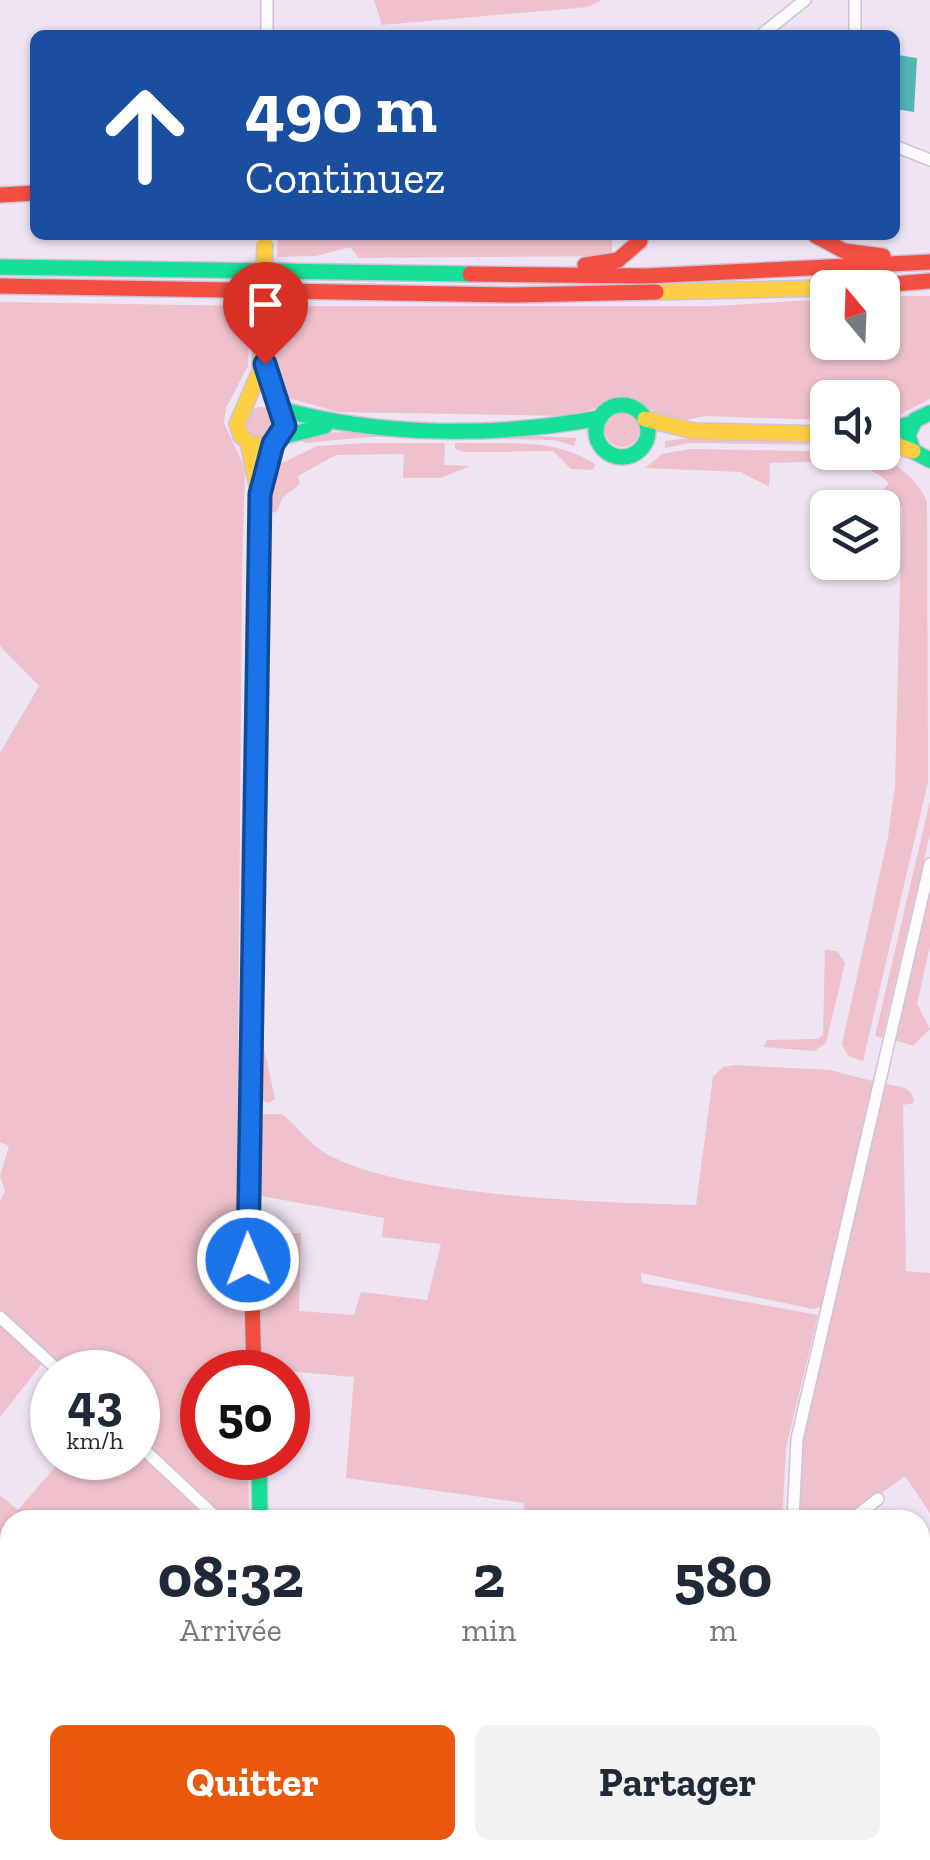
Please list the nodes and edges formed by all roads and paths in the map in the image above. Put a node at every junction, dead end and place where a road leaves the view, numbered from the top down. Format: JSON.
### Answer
{"nodes":[{"id":1,"x":267,"y":0,"type":"edge"},
{"id":2,"x":805,"y":0,"type":"edge"},
{"id":3,"x":856,"y":0,"type":"edge"},
{"id":4,"x":267,"y":30,"type":"edge"},
{"id":5,"x":767,"y":30,"type":"edge"},
{"id":6,"x":855,"y":30,"type":"edge"},
{"id":7,"x":900,"y":148,"type":"edge"},
{"id":8,"x":930,"y":160,"type":"edge"},
{"id":9,"x":30,"y":193,"type":"edge"},
{"id":10,"x":0,"y":195,"type":"edge"},
{"id":11,"x":265,"y":240,"type":"edge"},
{"id":12,"x":824,"y":240,"type":"edge"},
{"id":13,"x":640,"y":242,"type":"dead end"},
{"id":14,"x":930,"y":253,"type":"edge"},
{"id":15,"x":930,"y":262,"type":"edge"},
{"id":16,"x":0,"y":267,"type":"edge"},
{"id":17,"x":530,"y":276,"type":"junction"},
{"id":18,"x":930,"y":282,"type":"edge"},
{"id":19,"x":900,"y":284,"type":"edge"},
{"id":20,"x":0,"y":286,"type":"edge"},
{"id":21,"x":810,"y":288,"type":"edge"},
{"id":22,"x":262,"y":347,"type":"junction"},
{"id":23,"x":246,"y":405,"type":"junction"},
{"id":24,"x":279,"y":408,"type":"junction"},
{"id":25,"x":930,"y":413,"type":"edge"},
{"id":26,"x":600,"y":418,"type":"junction"},
{"id":27,"x":645,"y":419,"type":"junction"},
{"id":28,"x":913,"y":423,"type":"junction"},
{"id":29,"x":334,"y":424,"type":"junction"},
{"id":30,"x":900,"y":427,"type":"edge"},
{"id":31,"x":551,"y":429,"type":"junction"},
{"id":32,"x":694,"y":431,"type":"junction"},
{"id":33,"x":810,"y":434,"type":"edge"},
{"id":34,"x":277,"y":440,"type":"junction"},
{"id":35,"x":646,"y":440,"type":"junction"},
{"id":36,"x":598,"y":441,"type":"junction"},
{"id":37,"x":248,"y":443,"type":"junction"},
{"id":38,"x":900,"y":448,"type":"edge"},
{"id":39,"x":925,"y":459,"type":"edge"},
{"id":40,"x":260,"y":494,"type":"junction"},
{"id":41,"x":930,"y":864,"type":"edge"},
{"id":42,"x":0,"y":1317,"type":"edge"},
{"id":43,"x":36,"y":1350,"type":"edge"},
{"id":44,"x":253,"y":1350,"type":"edge"},
{"id":45,"x":160,"y":1465,"type":"edge"},
{"id":46,"x":260,"y":1480,"type":"edge"},
{"id":47,"x":878,"y":1499,"type":"dead end"},
{"id":48,"x":208,"y":1510,"type":"edge"},
{"id":49,"x":262,"y":1510,"type":"edge"},
{"id":50,"x":793,"y":1510,"type":"edge"},
{"id":51,"x":864,"y":1510,"type":"edge"}],
"edges":[{"from":1,"to":4,"type":"street"},
{"from":2,"to":5,"type":"street"},
{"from":3,"to":6,"type":"street"},
{"from":7,"to":8,"type":"street"},
{"from":9,"to":10,"type":"main road"},
{"from":11,"to":22,"type":"main road","bridge":true},
{"from":12,"to":14,"type":"main road"},
{"from":13,"to":17,"type":"main road"},
{"from":15,"to":17,"type":"main road"},
{"from":16,"to":17,"type":"main road"},
{"from":18,"to":19,"type":"main road"},
{"from":20,"to":21,"type":"main road"},
{"from":22,"to":23,"type":"main road"},
{"from":22,"to":24,"type":"main road"},
{"from":23,"to":24,"type":"main road"},
{"from":23,"to":37,"type":"main road"},
{"from":24,"to":29,"type":"main road"},
{"from":24,"to":34,"type":"main road"},
{"from":25,"to":28,"type":"main road"},
{"from":26,"to":27,"type":"main road"},
{"from":26,"to":31,"type":"main road"},
{"from":26,"to":36,"type":"main road"},
{"from":27,"to":32,"type":"main road"},
{"from":27,"to":35,"type":"main road"},
{"from":28,"to":30,"type":"main road"},
{"from":28,"to":39,"type":"main road"},
{"from":29,"to":31,"type":"main road"},
{"from":29,"to":34,"type":"main road"},
{"from":31,"to":36,"type":"main road"},
{"from":32,"to":33,"type":"main road"},
{"from":32,"to":35,"type":"main road"},
{"from":34,"to":37,"type":"main road"},
{"from":34,"to":40,"type":"main road"},
{"from":35,"to":36,"type":"main road"},
{"from":37,"to":40,"type":"main road"},
{"from":38,"to":39,"type":"main road"},
{"from":40,"to":44,"type":"main road"},
{"from":41,"to":50,"type":"street"},
{"from":42,"to":43,"type":"street"},
{"from":45,"to":48,"type":"street"},
{"from":46,"to":49,"type":"main road"},
{"from":47,"to":51,"type":"street"}]}
